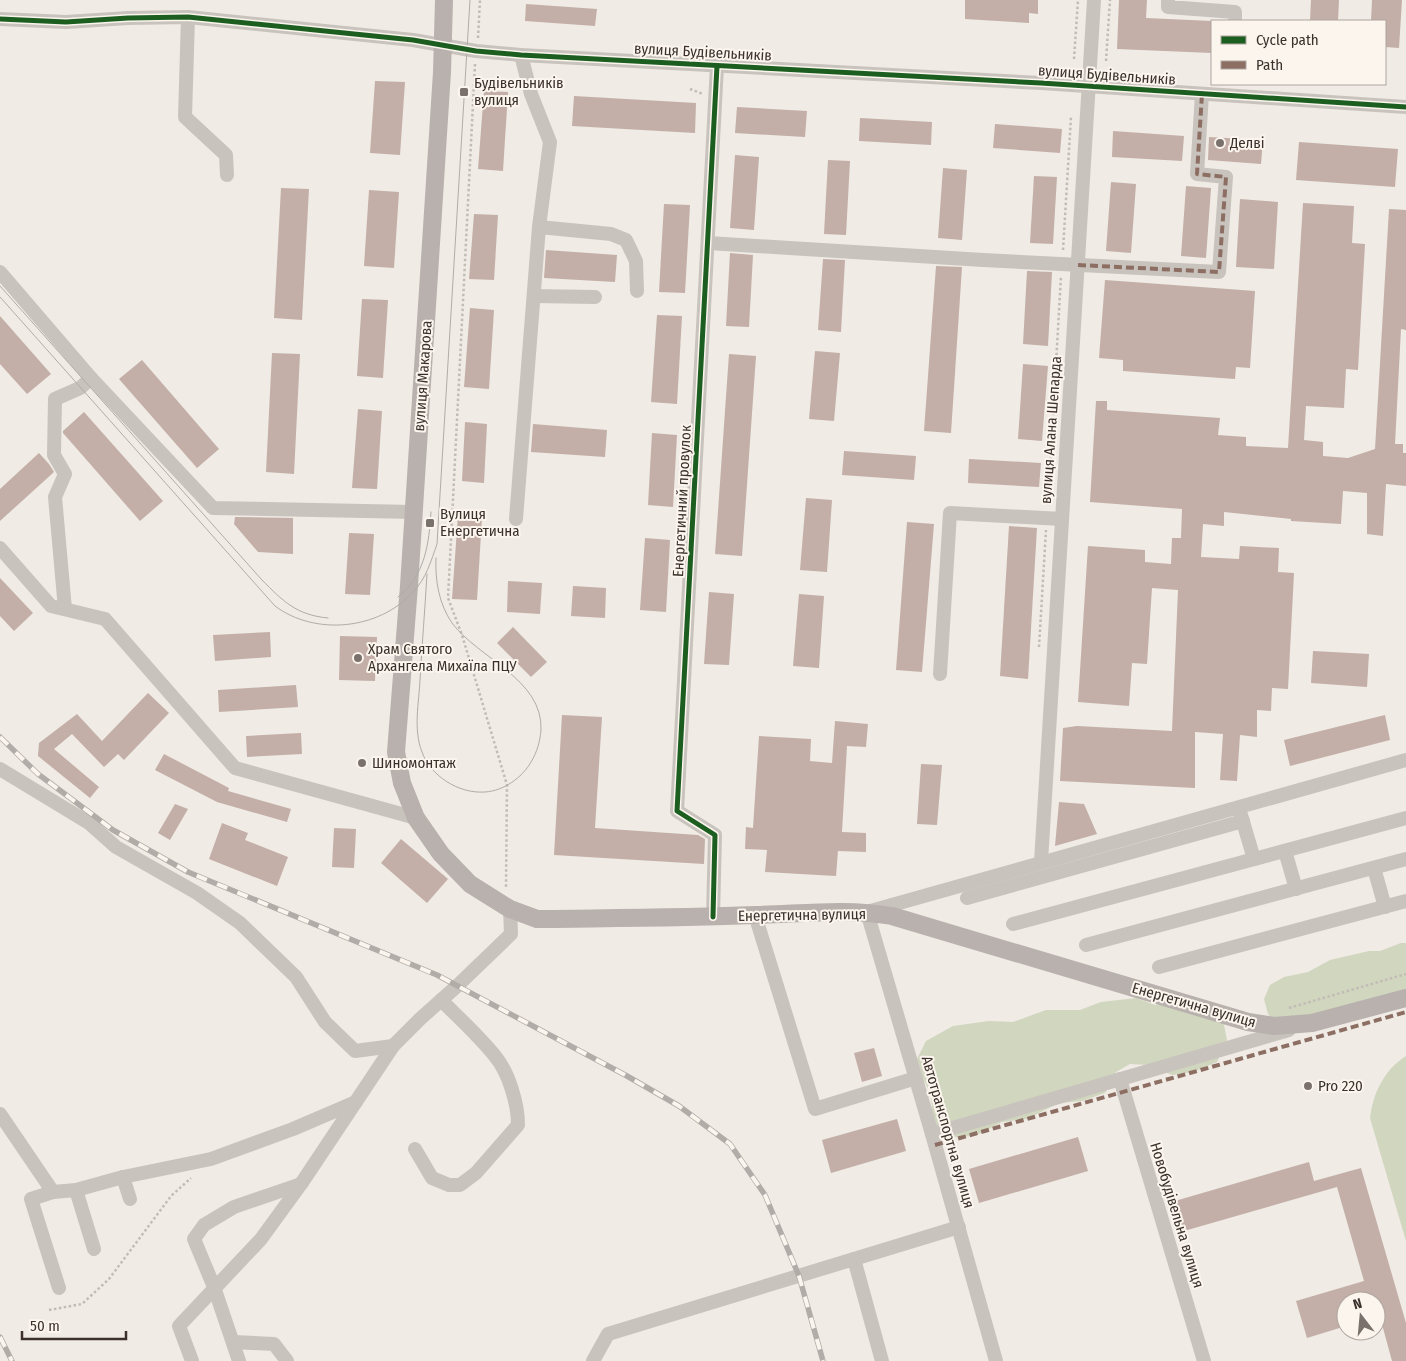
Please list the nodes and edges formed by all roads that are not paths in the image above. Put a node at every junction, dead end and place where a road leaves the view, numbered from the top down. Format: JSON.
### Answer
{"nodes":[{"id":1,"x":444,"y":0,"type":"edge"},
{"id":2,"x":1094,"y":0,"type":"edge"},
{"id":3,"x":1168,"y":0,"type":"edge"},
{"id":4,"x":188,"y":17,"type":"junction"},
{"id":5,"x":0,"y":19,"type":"edge"},
{"id":6,"x":1235,"y":20,"type":"edge"},
{"id":7,"x":443,"y":46,"type":"junction"},
{"id":8,"x":521,"y":55,"type":"junction"},
{"id":9,"x":717,"y":66,"type":"junction"},
{"id":10,"x":1089,"y":87,"type":"junction"},
{"id":11,"x":1230,"y":90,"type":"edge"},
{"id":12,"x":1202,"y":94,"type":"junction"},
{"id":13,"x":1406,"y":107,"type":"edge"},
{"id":14,"x":227,"y":175,"type":"dead end"},
{"id":15,"x":539,"y":227,"type":"junction"},
{"id":16,"x":708,"y":243,"type":"junction"},
{"id":17,"x":1078,"y":265,"type":"junction"},
{"id":18,"x":0,"y":272,"type":"edge"},
{"id":19,"x":637,"y":291,"type":"dead end"},
{"id":20,"x":534,"y":296,"type":"junction"},
{"id":21,"x":595,"y":297,"type":"dead end"},
{"id":22,"x":91,"y":378,"type":"junction"},
{"id":23,"x":414,"y":512,"type":"junction"},
{"id":24,"x":516,"y":519,"type":"dead end"},
{"id":25,"x":1062,"y":519,"type":"junction"},
{"id":26,"x":0,"y":548,"type":"edge"},
{"id":27,"x":65,"y":609,"type":"junction"},
{"id":28,"x":940,"y":674,"type":"dead end"},
{"id":29,"x":396,"y":752,"type":"joint"},
{"id":30,"x":1406,"y":760,"type":"edge"},
{"id":31,"x":0,"y":769,"type":"edge"},
{"id":32,"x":1238,"y":807,"type":"junction"},
{"id":33,"x":416,"y":818,"type":"junction"},
{"id":34,"x":1406,"y":818,"type":"edge"},
{"id":35,"x":1243,"y":822,"type":"junction"},
{"id":36,"x":1285,"y":851,"type":"junction"},
{"id":37,"x":1254,"y":859,"type":"junction"},
{"id":38,"x":1406,"y":860,"type":"edge"},
{"id":39,"x":1041,"y":862,"type":"junction"},
{"id":40,"x":1374,"y":868,"type":"junction"},
{"id":41,"x":1296,"y":889,"type":"junction"},
{"id":42,"x":967,"y":898,"type":"dead end"},
{"id":43,"x":1406,"y":901,"type":"edge"},
{"id":44,"x":508,"y":902,"type":"junction"},
{"id":45,"x":1385,"y":907,"type":"junction"},
{"id":46,"x":867,"y":912,"type":"junction"},
{"id":47,"x":713,"y":916,"type":"junction"},
{"id":48,"x":754,"y":916,"type":"junction"},
{"id":49,"x":1013,"y":924,"type":"dead end"},
{"id":50,"x":1086,"y":945,"type":"dead end"},
{"id":51,"x":1160,"y":967,"type":"dead end"},
{"id":52,"x":1406,"y":998,"type":"edge"},
{"id":53,"x":441,"y":1000,"type":"junction"},
{"id":54,"x":1312,"y":1023,"type":"junction"},
{"id":55,"x":393,"y":1046,"type":"junction"},
{"id":56,"x":916,"y":1078,"type":"junction"},
{"id":57,"x":1120,"y":1079,"type":"junction"},
{"id":58,"x":357,"y":1102,"type":"junction"},
{"id":59,"x":0,"y":1114,"type":"edge"},
{"id":60,"x":932,"y":1134,"type":"junction"},
{"id":61,"x":415,"y":1149,"type":"dead end"},
{"id":62,"x":124,"y":1177,"type":"junction"},
{"id":63,"x":301,"y":1184,"type":"junction"},
{"id":64,"x":76,"y":1190,"type":"junction"},
{"id":65,"x":53,"y":1192,"type":"junction"},
{"id":66,"x":130,"y":1199,"type":"dead end"},
{"id":67,"x":958,"y":1227,"type":"junction"},
{"id":68,"x":94,"y":1249,"type":"dead end"},
{"id":69,"x":854,"y":1259,"type":"junction"},
{"id":70,"x":214,"y":1287,"type":"junction"},
{"id":71,"x":59,"y":1288,"type":"dead end"},
{"id":72,"x":233,"y":1342,"type":"junction"},
{"id":73,"x":192,"y":1361,"type":"edge"},
{"id":74,"x":239,"y":1361,"type":"edge"},
{"id":75,"x":287,"y":1361,"type":"edge"},
{"id":76,"x":593,"y":1361,"type":"edge"},
{"id":77,"x":882,"y":1361,"type":"edge"},
{"id":78,"x":996,"y":1361,"type":"edge"},
{"id":79,"x":1204,"y":1361,"type":"edge"}],
"edges":[{"from":1,"to":7,"type":"main road","name":"вулиця Макарова"},
{"from":2,"to":10,"type":"street","name":"вулиця Алана Шепарда"},
{"from":3,"to":6,"type":"street"},
{"from":4,"to":5,"type":"street","name":"вулиця Будівельників"},
{"from":4,"to":7,"type":"street","name":"вулиця Будівельників"},
{"from":4,"to":14,"type":"street"},
{"from":7,"to":8,"type":"street","name":"вулиця Будівельників"},
{"from":7,"to":23,"type":"main road","name":"вулиця Макарова"},
{"from":8,"to":9,"type":"street","name":"вулиця Будівельників"},
{"from":8,"to":15,"type":"street"},
{"from":9,"to":10,"type":"street","name":"вулиця Будівельників"},
{"from":9,"to":16,"type":"street","name":"Енергетичний провулок"},
{"from":10,"to":12,"type":"street","name":"вулиця Будівельників"},
{"from":10,"to":17,"type":"street","name":"вулиця Алана Шепарда"},
{"from":11,"to":12,"type":"street","name":"вулиця Будівельників"},
{"from":11,"to":13,"type":"street","name":"вулиця Будівельників"},
{"from":12,"to":17,"type":"street"},
{"from":15,"to":19,"type":"street"},
{"from":15,"to":20,"type":"street"},
{"from":16,"to":17,"type":"street"},
{"from":16,"to":47,"type":"street","name":"Енергетичний провулок"},
{"from":17,"to":25,"type":"street","name":"вулиця Алана Шепарда"},
{"from":18,"to":22,"type":"street"},
{"from":20,"to":21,"type":"street"},
{"from":20,"to":24,"type":"street"},
{"from":22,"to":23,"type":"street"},
{"from":22,"to":27,"type":"street"},
{"from":23,"to":29,"type":"main road","name":"вулиця Макарова"},
{"from":25,"to":28,"type":"street"},
{"from":25,"to":39,"type":"street","name":"вулиця Алана Шепарда"},
{"from":26,"to":27,"type":"street"},
{"from":27,"to":33,"type":"street"},
{"from":29,"to":33,"type":"main road","name":"Енергетична вулиця"},
{"from":30,"to":32,"type":"street"},
{"from":31,"to":55,"type":"street"},
{"from":32,"to":35,"type":"street"},
{"from":32,"to":39,"type":"street"},
{"from":33,"to":44,"type":"main road","name":"Енергетична вулиця"},
{"from":34,"to":36,"type":"street"},
{"from":35,"to":37,"type":"street"},
{"from":35,"to":42,"type":"street"},
{"from":36,"to":37,"type":"street"},
{"from":36,"to":41,"type":"street"},
{"from":37,"to":49,"type":"street"},
{"from":38,"to":40,"type":"street"},
{"from":39,"to":46,"type":"street"},
{"from":40,"to":41,"type":"street"},
{"from":40,"to":45,"type":"street"},
{"from":41,"to":50,"type":"street"},
{"from":43,"to":45,"type":"street"},
{"from":44,"to":47,"type":"main road","name":"Енергетична вулиця"},
{"from":44,"to":53,"type":"street"},
{"from":45,"to":51,"type":"street"},
{"from":46,"to":48,"type":"main road","name":"Енергетична вулиця"},
{"from":46,"to":54,"type":"main road","name":"Енергетична вулиця"},
{"from":46,"to":56,"type":"street","name":"Автотранспортна вулиця"},
{"from":47,"to":48,"type":"main road","name":"Енергетична вулиця"},
{"from":48,"to":56,"type":"street"},
{"from":52,"to":54,"type":"main road","name":"Енергетична вулиця"},
{"from":53,"to":55,"type":"street"},
{"from":53,"to":61,"type":"street"},
{"from":54,"to":57,"type":"street","name":"Енергетична вулиця"},
{"from":55,"to":58,"type":"street"},
{"from":56,"to":60,"type":"street","name":"Автотранспортна вулиця"},
{"from":57,"to":60,"type":"street","name":"Енергетична вулиця"},
{"from":57,"to":79,"type":"street","name":"Новобудівельна вулиця"},
{"from":58,"to":62,"type":"street"},
{"from":58,"to":63,"type":"street"},
{"from":59,"to":65,"type":"street"},
{"from":60,"to":67,"type":"street","name":"Автотранспортна вулиця"},
{"from":62,"to":64,"type":"street"},
{"from":62,"to":66,"type":"street"},
{"from":63,"to":70,"type":"street"},
{"from":63,"to":70,"type":"street"},
{"from":64,"to":65,"type":"street"},
{"from":64,"to":68,"type":"street"},
{"from":65,"to":71,"type":"street"},
{"from":67,"to":69,"type":"street"},
{"from":67,"to":78,"type":"street","name":"Автотранспортна вулиця"},
{"from":69,"to":76,"type":"street"},
{"from":69,"to":77,"type":"street"},
{"from":70,"to":72,"type":"street"},
{"from":70,"to":73,"type":"street"},
{"from":72,"to":74,"type":"street"},
{"from":72,"to":75,"type":"street"}]}
